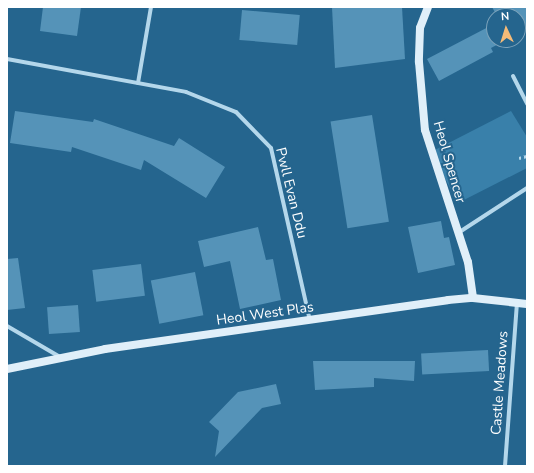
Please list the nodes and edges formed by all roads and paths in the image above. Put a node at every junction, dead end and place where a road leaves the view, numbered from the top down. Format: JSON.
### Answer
{"nodes":[{"id":1,"x":151,"y":7,"type":"edge"},
{"id":2,"x":428,"y":7,"type":"edge"},
{"id":3,"x":7,"y":59,"type":"edge"},
{"id":4,"x":513,"y":76,"type":"dead end"},
{"id":5,"x":138,"y":83,"type":"junction"},
{"id":6,"x":527,"y":104,"type":"edge"},
{"id":7,"x":527,"y":156,"type":"edge"},
{"id":8,"x":519,"y":158,"type":"dead end"},
{"id":9,"x":527,"y":188,"type":"edge"},
{"id":10,"x":458,"y":233,"type":"junction"},
{"id":11,"x":473,"y":298,"type":"junction"},
{"id":12,"x":517,"y":302,"type":"junction"},
{"id":13,"x":527,"y":304,"type":"edge"},
{"id":14,"x":310,"y":321,"type":"junction"},
{"id":15,"x":7,"y":326,"type":"edge"},
{"id":16,"x":60,"y":357,"type":"junction"},
{"id":17,"x":7,"y":369,"type":"edge"},
{"id":18,"x":505,"y":466,"type":"edge"}],
"edges":[{"from":1,"to":5,"type":"street"},
{"from":2,"to":10,"type":"street","name":"Heol Spencer"},
{"from":3,"to":5,"type":"street","name":"Pwll Evan Ddu"},
{"from":4,"to":6,"type":"street"},
{"from":5,"to":14,"type":"street","name":"Pwll Evan Ddu"},
{"from":7,"to":8,"type":"path"},
{"from":9,"to":10,"type":"street"},
{"from":10,"to":11,"type":"street","name":"Heol Spencer"},
{"from":11,"to":12,"type":"street","name":"Heol West Plas"},
{"from":11,"to":14,"type":"street","name":"Heol West Plas"},
{"from":12,"to":13,"type":"street","name":"Heol West Plas"},
{"from":12,"to":18,"type":"street","name":"Castle Meadows"},
{"from":14,"to":16,"type":"street","name":"Heol West Plas"},
{"from":15,"to":16,"type":"street"},
{"from":16,"to":17,"type":"street","name":"Heol West Plas"}]}
